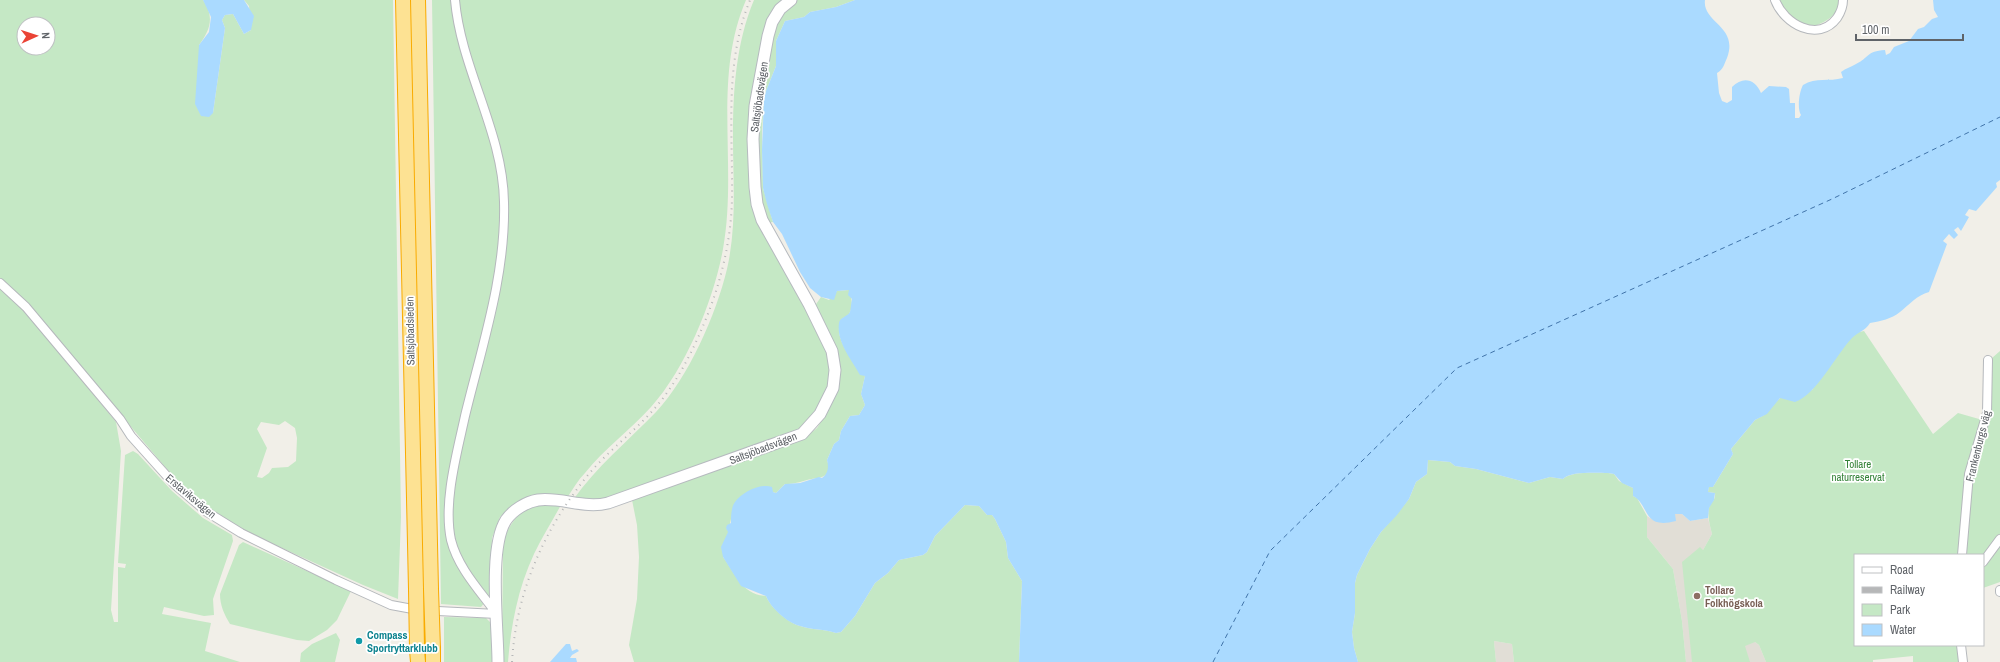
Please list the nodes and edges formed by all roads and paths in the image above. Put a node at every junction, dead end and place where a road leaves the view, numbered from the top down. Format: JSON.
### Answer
{"nodes":[{"id":1,"x":403,"y":0,"type":"edge"},
{"id":2,"x":418,"y":0,"type":"edge"},
{"id":3,"x":455,"y":0,"type":"edge"},
{"id":4,"x":791,"y":0,"type":"edge"},
{"id":5,"x":1775,"y":0,"type":"edge"},
{"id":6,"x":1843,"y":0,"type":"edge"},
{"id":7,"x":0,"y":283,"type":"edge"},
{"id":8,"x":1988,"y":360,"type":"dead end"},
{"id":9,"x":2000,"y":539,"type":"edge"},
{"id":10,"x":1962,"y":554,"type":"edge"},
{"id":11,"x":1984,"y":561,"type":"edge"},
{"id":12,"x":497,"y":614,"type":"junction"},
{"id":13,"x":1961,"y":646,"type":"edge"},
{"id":14,"x":417,"y":656,"type":"edge"},
{"id":15,"x":433,"y":656,"type":"edge"},
{"id":16,"x":498,"y":662,"type":"edge"},
{"id":17,"x":1963,"y":662,"type":"edge"}],
"edges":[{"from":1,"to":14,"type":"highway","name":"Saltsjöbadsleden","bridge":true},
{"from":2,"to":15,"type":"highway","name":"Saltsjöbadsleden","bridge":true},
{"from":3,"to":12,"type":"street"},
{"from":4,"to":12,"type":"street","name":"Saltsjöbadsvägen"},
{"from":5,"to":6,"type":"street"},
{"from":7,"to":12,"type":"street","name":"Erstaviksvägen"},
{"from":8,"to":10,"type":"street","name":"Frankenburgs väg"},
{"from":9,"to":11,"type":"street"},
{"from":12,"to":16,"type":"street","name":"Saltsjöbadsvägen"},
{"from":13,"to":17,"type":"street"}]}
